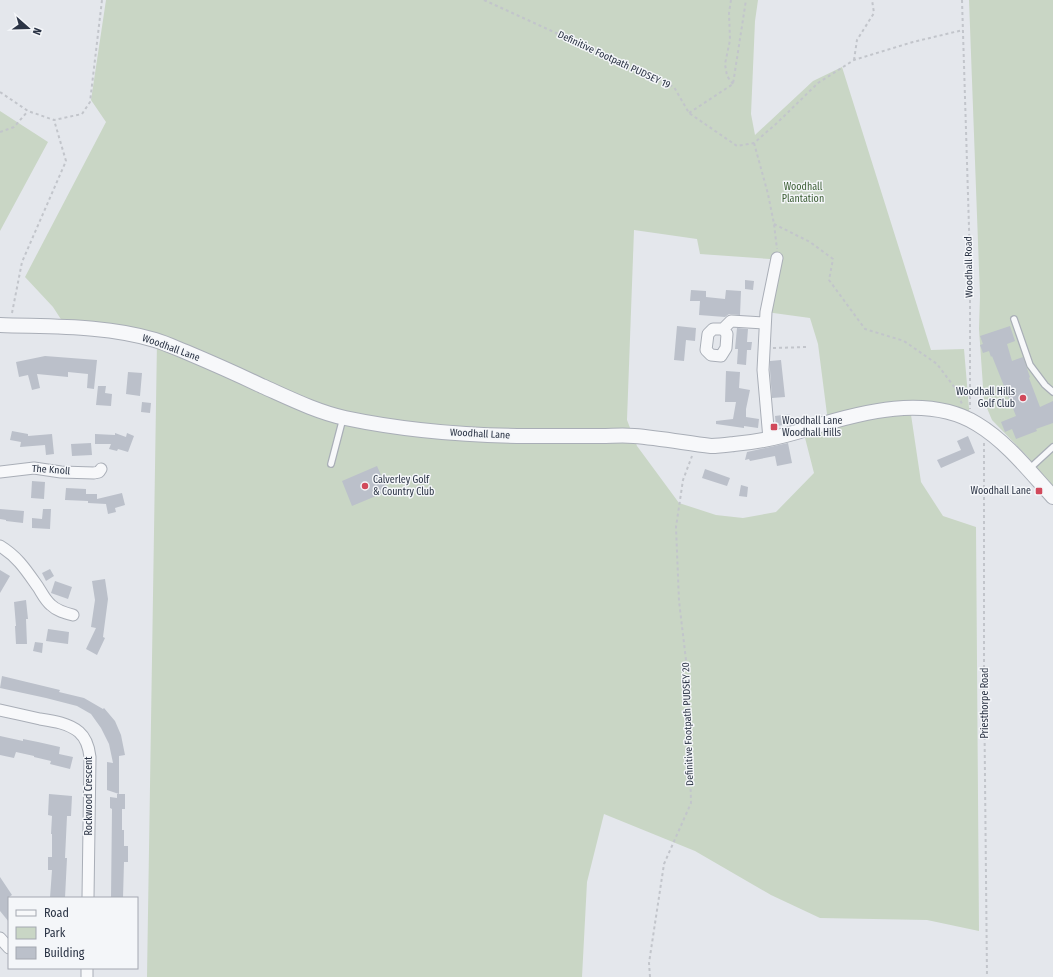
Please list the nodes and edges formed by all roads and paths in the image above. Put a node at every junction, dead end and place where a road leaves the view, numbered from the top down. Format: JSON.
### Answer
{"nodes":[{"id":1,"x":102,"y":0,"type":"edge"},
{"id":2,"x":484,"y":0,"type":"edge"},
{"id":3,"x":730,"y":0,"type":"edge"},
{"id":4,"x":746,"y":0,"type":"edge"},
{"id":5,"x":872,"y":0,"type":"edge"},
{"id":6,"x":962,"y":0,"type":"edge"},
{"id":7,"x":963,"y":30,"type":"junction"},
{"id":8,"x":854,"y":60,"type":"junction"},
{"id":9,"x":733,"y":84,"type":"junction"},
{"id":10,"x":0,"y":92,"type":"edge"},
{"id":11,"x":28,"y":111,"type":"junction"},
{"id":12,"x":689,"y":113,"type":"junction"},
{"id":13,"x":54,"y":120,"type":"junction"},
{"id":14,"x":0,"y":132,"type":"edge"},
{"id":15,"x":754,"y":143,"type":"junction"},
{"id":16,"x":774,"y":224,"type":"junction"},
{"id":17,"x":777,"y":258,"type":"joint"},
{"id":18,"x":1014,"y":319,"type":"dead end"},
{"id":19,"x":765,"y":323,"type":"junction"},
{"id":20,"x":5,"y":325,"type":"edge"},
{"id":21,"x":723,"y":329,"type":"dead end"},
{"id":22,"x":807,"y":347,"type":"dead end"},
{"id":23,"x":764,"y":348,"type":"junction"},
{"id":24,"x":1053,"y":392,"type":"edge"},
{"id":25,"x":963,"y":405,"type":"dead end"},
{"id":26,"x":343,"y":418,"type":"junction"},
{"id":27,"x":970,"y":420,"type":"junction"},
{"id":28,"x":986,"y":430,"type":"junction"},
{"id":29,"x":769,"y":439,"type":"junction"},
{"id":30,"x":696,"y":444,"type":"junction"},
{"id":31,"x":1053,"y":447,"type":"edge"},
{"id":32,"x":331,"y":464,"type":"dead end"},
{"id":33,"x":101,"y":470,"type":"dead end"},
{"id":34,"x":1028,"y":470,"type":"junction"},
{"id":35,"x":0,"y":472,"type":"edge"},
{"id":36,"x":1053,"y":497,"type":"edge"},
{"id":37,"x":0,"y":546,"type":"edge"},
{"id":38,"x":73,"y":615,"type":"dead end"},
{"id":39,"x":0,"y":710,"type":"edge"},
{"id":40,"x":88,"y":897,"type":"edge"},
{"id":41,"x":0,"y":938,"type":"edge"},
{"id":42,"x":8,"y":947,"type":"edge"},
{"id":43,"x":650,"y":977,"type":"edge"},
{"id":44,"x":987,"y":977,"type":"edge"}],
"edges":[{"from":1,"to":13,"type":"path"},
{"from":2,"to":12,"type":"path","name":"Definitive Footpath PUDSEY 19"},
{"from":3,"to":9,"type":"path"},
{"from":4,"to":9,"type":"path"},
{"from":5,"to":8,"type":"path"},
{"from":6,"to":7,"type":"path","name":"Woodhall Road"},
{"from":7,"to":8,"type":"path"},
{"from":7,"to":27,"type":"path","name":"Woodhall Road"},
{"from":8,"to":15,"type":"path"},
{"from":9,"to":12,"type":"path"},
{"from":10,"to":11,"type":"path"},
{"from":11,"to":13,"type":"path"},
{"from":11,"to":14,"type":"path"},
{"from":12,"to":15,"type":"path","name":"Definitive Footpath PUDSEY 19"},
{"from":13,"to":20,"type":"path"},
{"from":15,"to":16,"type":"path"},
{"from":16,"to":17,"type":"path"},
{"from":16,"to":25,"type":"path"},
{"from":17,"to":19,"type":"street"},
{"from":18,"to":24,"type":"lane"},
{"from":19,"to":21,"type":"street"},
{"from":19,"to":23,"type":"street"},
{"from":20,"to":26,"type":"street","name":"Woodhall Lane"},
{"from":22,"to":23,"type":"path"},
{"from":23,"to":29,"type":"street"},
{"from":26,"to":30,"type":"street","name":"Woodhall Lane"},
{"from":26,"to":32,"type":"lane"},
{"from":27,"to":28,"type":"street"},
{"from":27,"to":29,"type":"street","name":"Woodhall Lane"},
{"from":28,"to":34,"type":"street"},
{"from":28,"to":44,"type":"path","name":"Priesthorpe Road"},
{"from":29,"to":30,"type":"street","name":"Woodhall Lane"},
{"from":30,"to":43,"type":"path","name":"Definitive Footpath PUDSEY 20"},
{"from":31,"to":34,"type":"lane"},
{"from":33,"to":35,"type":"street","name":"The Knoll"},
{"from":34,"to":36,"type":"street"},
{"from":37,"to":38,"type":"street"},
{"from":39,"to":40,"type":"street","name":"Rockwood Crescent"},
{"from":41,"to":42,"type":"street"}]}
